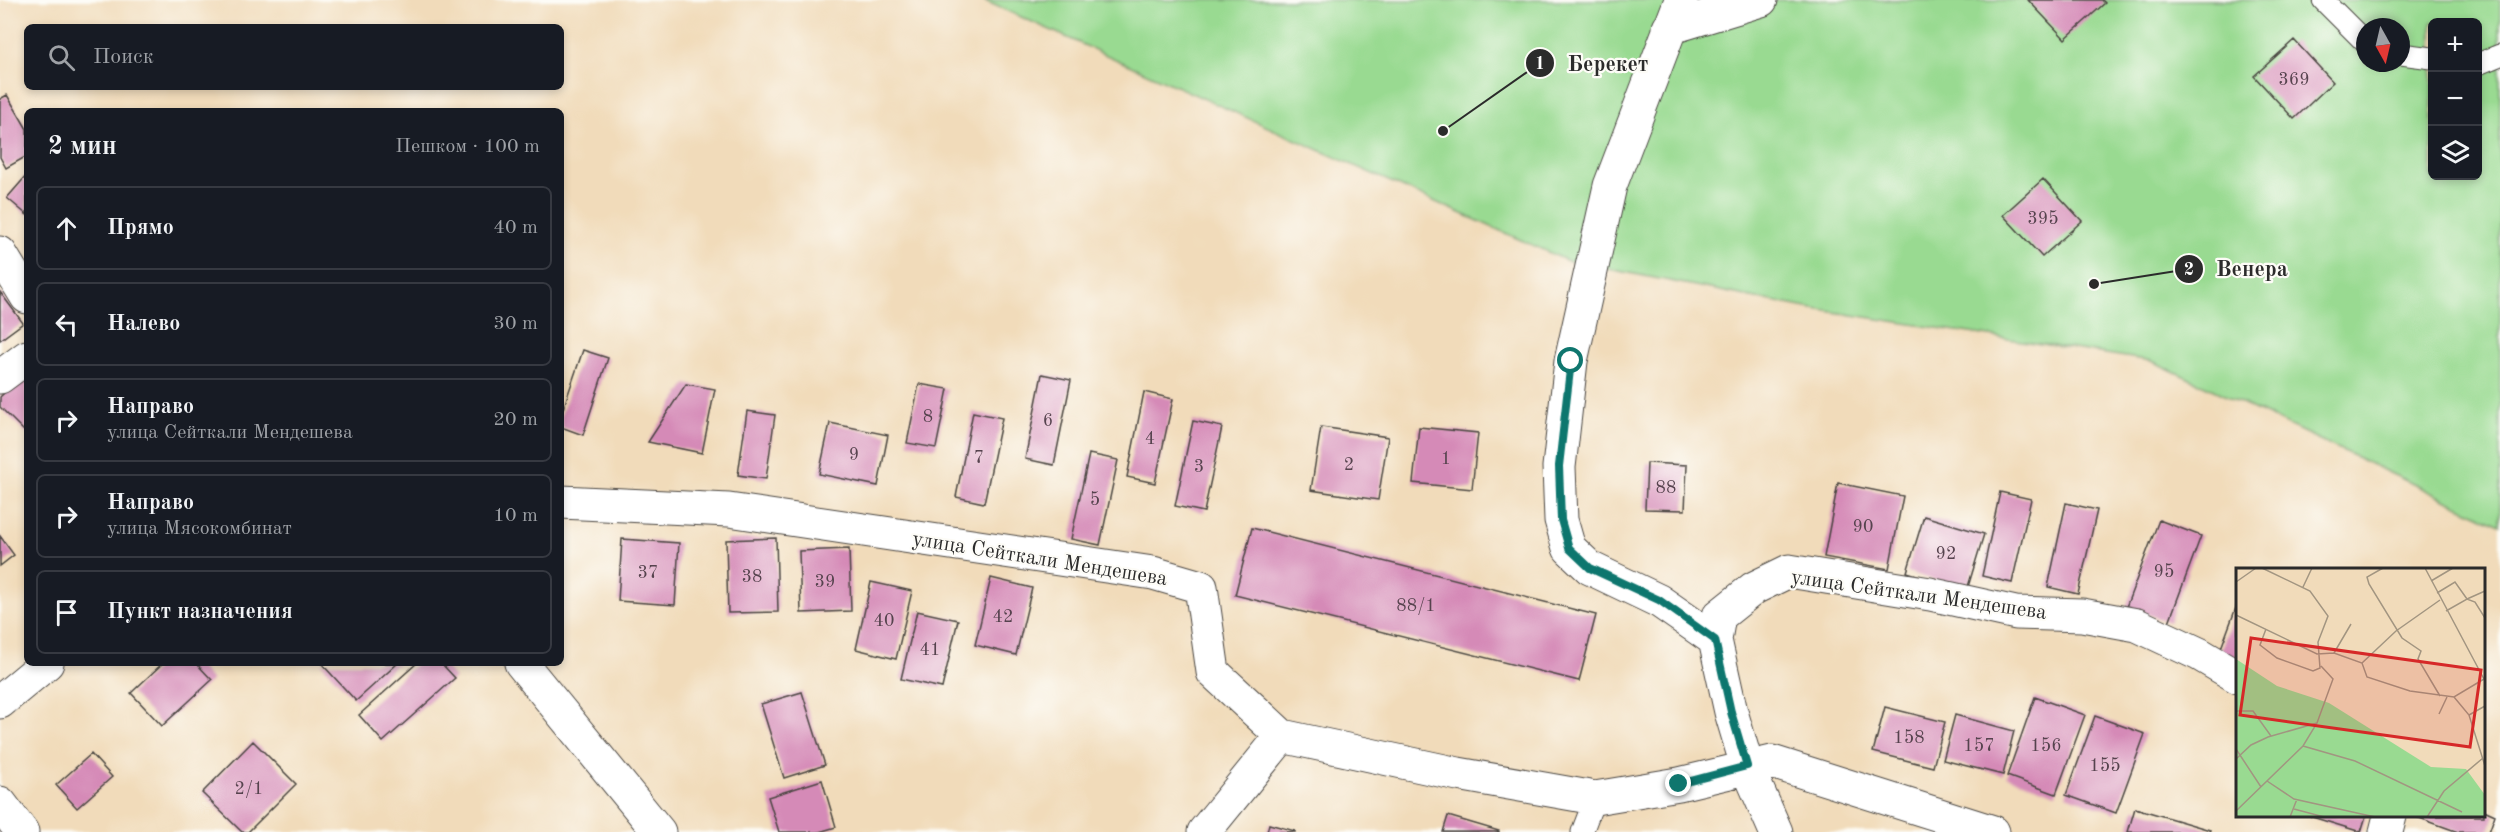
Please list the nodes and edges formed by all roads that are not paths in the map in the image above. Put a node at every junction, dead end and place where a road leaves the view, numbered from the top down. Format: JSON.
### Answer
{"nodes":[{"id":1,"x":1761,"y":0,"type":"edge"},
{"id":2,"x":2323,"y":0,"type":"edge"},
{"id":3,"x":1675,"y":14,"type":"edge"},
{"id":4,"x":2356,"y":33,"type":"edge"},
{"id":5,"x":2410,"y":55,"type":"edge"},
{"id":6,"x":2500,"y":55,"type":"edge"},
{"id":7,"x":2428,"y":57,"type":"edge"},
{"id":8,"x":2482,"y":62,"type":"edge"},
{"id":9,"x":0,"y":253,"type":"edge"},
{"id":10,"x":24,"y":292,"type":"edge"},
{"id":11,"x":24,"y":359,"type":"edge"},
{"id":12,"x":0,"y":377,"type":"edge"},
{"id":13,"x":564,"y":502,"type":"edge"},
{"id":14,"x":1715,"y":640,"type":"junction"},
{"id":15,"x":43,"y":666,"type":"edge"},
{"id":16,"x":523,"y":666,"type":"edge"},
{"id":17,"x":2236,"y":676,"type":"edge"},
{"id":18,"x":0,"y":702,"type":"edge"},
{"id":19,"x":1282,"y":736,"type":"junction"},
{"id":20,"x":1747,"y":766,"type":"junction"},
{"id":21,"x":1595,"y":798,"type":"junction"},
{"id":22,"x":0,"y":803,"type":"edge"},
{"id":23,"x":2390,"y":817,"type":"edge"},
{"id":24,"x":22,"y":832,"type":"edge"},
{"id":25,"x":659,"y":832,"type":"edge"},
{"id":26,"x":1204,"y":832,"type":"edge"},
{"id":27,"x":1582,"y":832,"type":"edge"},
{"id":28,"x":1776,"y":832,"type":"edge"},
{"id":29,"x":1993,"y":832,"type":"edge"},
{"id":30,"x":2385,"y":832,"type":"edge"}],
"edges":[{"from":1,"to":3,"type":"street"},
{"from":2,"to":4,"type":"lane"},
{"from":3,"to":14,"type":"street"},
{"from":5,"to":7,"type":"lane"},
{"from":6,"to":8,"type":"lane"},
{"from":9,"to":10,"type":"street"},
{"from":11,"to":12,"type":"street"},
{"from":13,"to":19,"type":"street","name":"улица Сейткали Мендешева"},
{"from":14,"to":17,"type":"street","name":"улица Сейткали Мендешева"},
{"from":14,"to":20,"type":"street","name":"улица Сейткали Мендешева"},
{"from":15,"to":18,"type":"street"},
{"from":16,"to":25,"type":"street"},
{"from":19,"to":21,"type":"street"},
{"from":19,"to":26,"type":"street"},
{"from":20,"to":21,"type":"street"},
{"from":20,"to":28,"type":"street","name":"улица Сейткали Мендешева"},
{"from":20,"to":29,"type":"street"},
{"from":21,"to":27,"type":"lane"},
{"from":22,"to":24,"type":"street"},
{"from":23,"to":30,"type":"street"}]}
